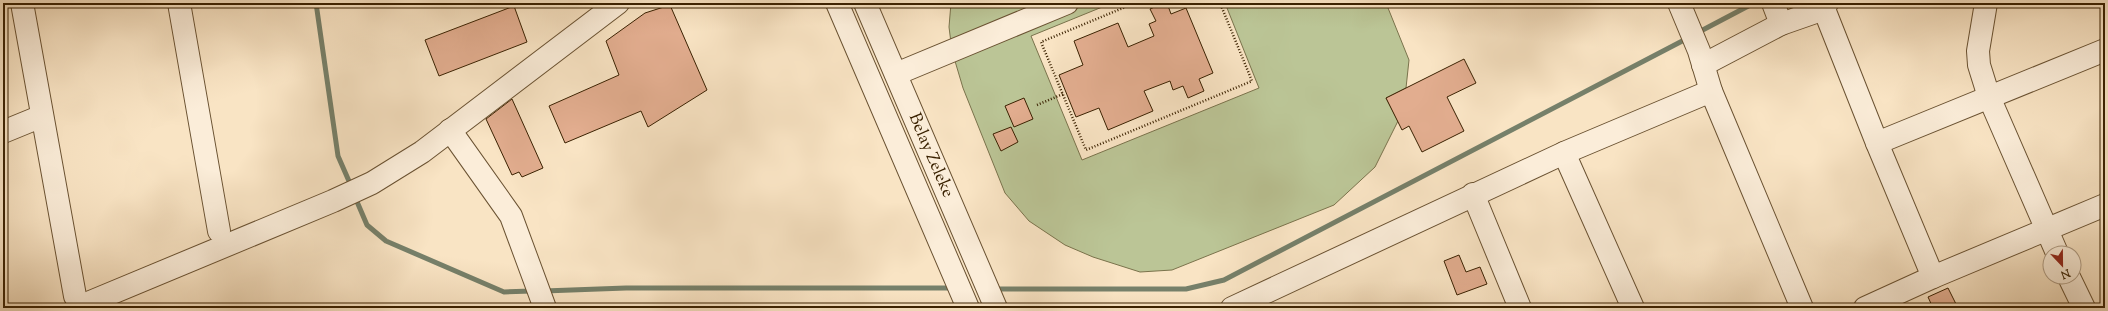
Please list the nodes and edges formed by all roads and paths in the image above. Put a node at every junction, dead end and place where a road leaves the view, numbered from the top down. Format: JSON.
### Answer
{"nodes":[{"id":1,"x":22,"y":3,"type":"edge"},
{"id":2,"x":180,"y":3,"type":"edge"},
{"id":3,"x":618,"y":3,"type":"edge"},
{"id":4,"x":837,"y":3,"type":"edge"},
{"id":5,"x":865,"y":3,"type":"edge"},
{"id":6,"x":1067,"y":3,"type":"edge"},
{"id":7,"x":1135,"y":3,"type":"edge"},
{"id":8,"x":1220,"y":3,"type":"edge"},
{"id":9,"x":1679,"y":3,"type":"edge"},
{"id":10,"x":1773,"y":3,"type":"edge"},
{"id":11,"x":1986,"y":3,"type":"edge"},
{"id":12,"x":1128,"y":4,"type":"edge"},
{"id":13,"x":1826,"y":6,"type":"edge"},
{"id":14,"x":1781,"y":24,"type":"junction"},
{"id":15,"x":2105,"y":50,"type":"edge"},
{"id":16,"x":1701,"y":58,"type":"junction"},
{"id":17,"x":896,"y":74,"type":"junction"},
{"id":18,"x":1711,"y":90,"type":"junction"},
{"id":19,"x":1063,"y":94,"type":"junction"},
{"id":20,"x":1988,"y":97,"type":"junction"},
{"id":21,"x":1037,"y":105,"type":"dead end"},
{"id":22,"x":42,"y":116,"type":"junction"},
{"id":23,"x":450,"y":130,"type":"junction"},
{"id":24,"x":3,"y":132,"type":"edge"},
{"id":25,"x":1877,"y":144,"type":"junction"},
{"id":26,"x":1564,"y":153,"type":"junction"},
{"id":27,"x":1473,"y":194,"type":"junction"},
{"id":28,"x":2105,"y":206,"type":"edge"},
{"id":29,"x":2046,"y":230,"type":"junction"},
{"id":30,"x":219,"y":231,"type":"dead end"},
{"id":31,"x":2053,"y":245,"type":"edge"},
{"id":32,"x":1933,"y":277,"type":"junction"},
{"id":33,"x":2073,"y":285,"type":"edge"},
{"id":34,"x":541,"y":298,"type":"edge"},
{"id":35,"x":75,"y":302,"type":"edge"},
{"id":36,"x":995,"y":306,"type":"edge"},
{"id":37,"x":968,"y":308,"type":"edge"},
{"id":38,"x":1232,"y":308,"type":"edge"},
{"id":39,"x":1520,"y":308,"type":"edge"},
{"id":40,"x":1633,"y":308,"type":"edge"},
{"id":41,"x":1802,"y":308,"type":"edge"},
{"id":42,"x":1865,"y":308,"type":"edge"},
{"id":43,"x":2084,"y":308,"type":"edge"}],
"edges":[{"from":1,"to":22,"type":"street"},
{"from":2,"to":30,"type":"street"},
{"from":3,"to":23,"type":"street"},
{"from":4,"to":37,"type":"street","name":"Belay Zeleke"},
{"from":5,"to":17,"type":"street","name":"Belay Zeleke"},
{"from":6,"to":17,"type":"street"},
{"from":7,"to":12,"type":"path"},
{"from":8,"to":19,"type":"path"},
{"from":9,"to":16,"type":"street"},
{"from":10,"to":14,"type":"street"},
{"from":11,"to":20,"type":"street"},
{"from":12,"to":19,"type":"path"},
{"from":13,"to":14,"type":"street"},
{"from":13,"to":25,"type":"street"},
{"from":14,"to":16,"type":"street"},
{"from":15,"to":20,"type":"street"},
{"from":16,"to":18,"type":"street"},
{"from":17,"to":36,"type":"street","name":"Belay Zeleke"},
{"from":18,"to":26,"type":"street"},
{"from":18,"to":41,"type":"street"},
{"from":19,"to":21,"type":"path"},
{"from":20,"to":25,"type":"street"},
{"from":20,"to":29,"type":"street"},
{"from":22,"to":24,"type":"street"},
{"from":22,"to":35,"type":"street"},
{"from":23,"to":34,"type":"street"},
{"from":23,"to":35,"type":"street"},
{"from":25,"to":32,"type":"street"},
{"from":26,"to":27,"type":"street"},
{"from":26,"to":40,"type":"street"},
{"from":27,"to":38,"type":"street"},
{"from":27,"to":39,"type":"street"},
{"from":28,"to":29,"type":"street"},
{"from":29,"to":31,"type":"street"},
{"from":29,"to":32,"type":"street"},
{"from":32,"to":42,"type":"street"},
{"from":33,"to":43,"type":"street"}]}
